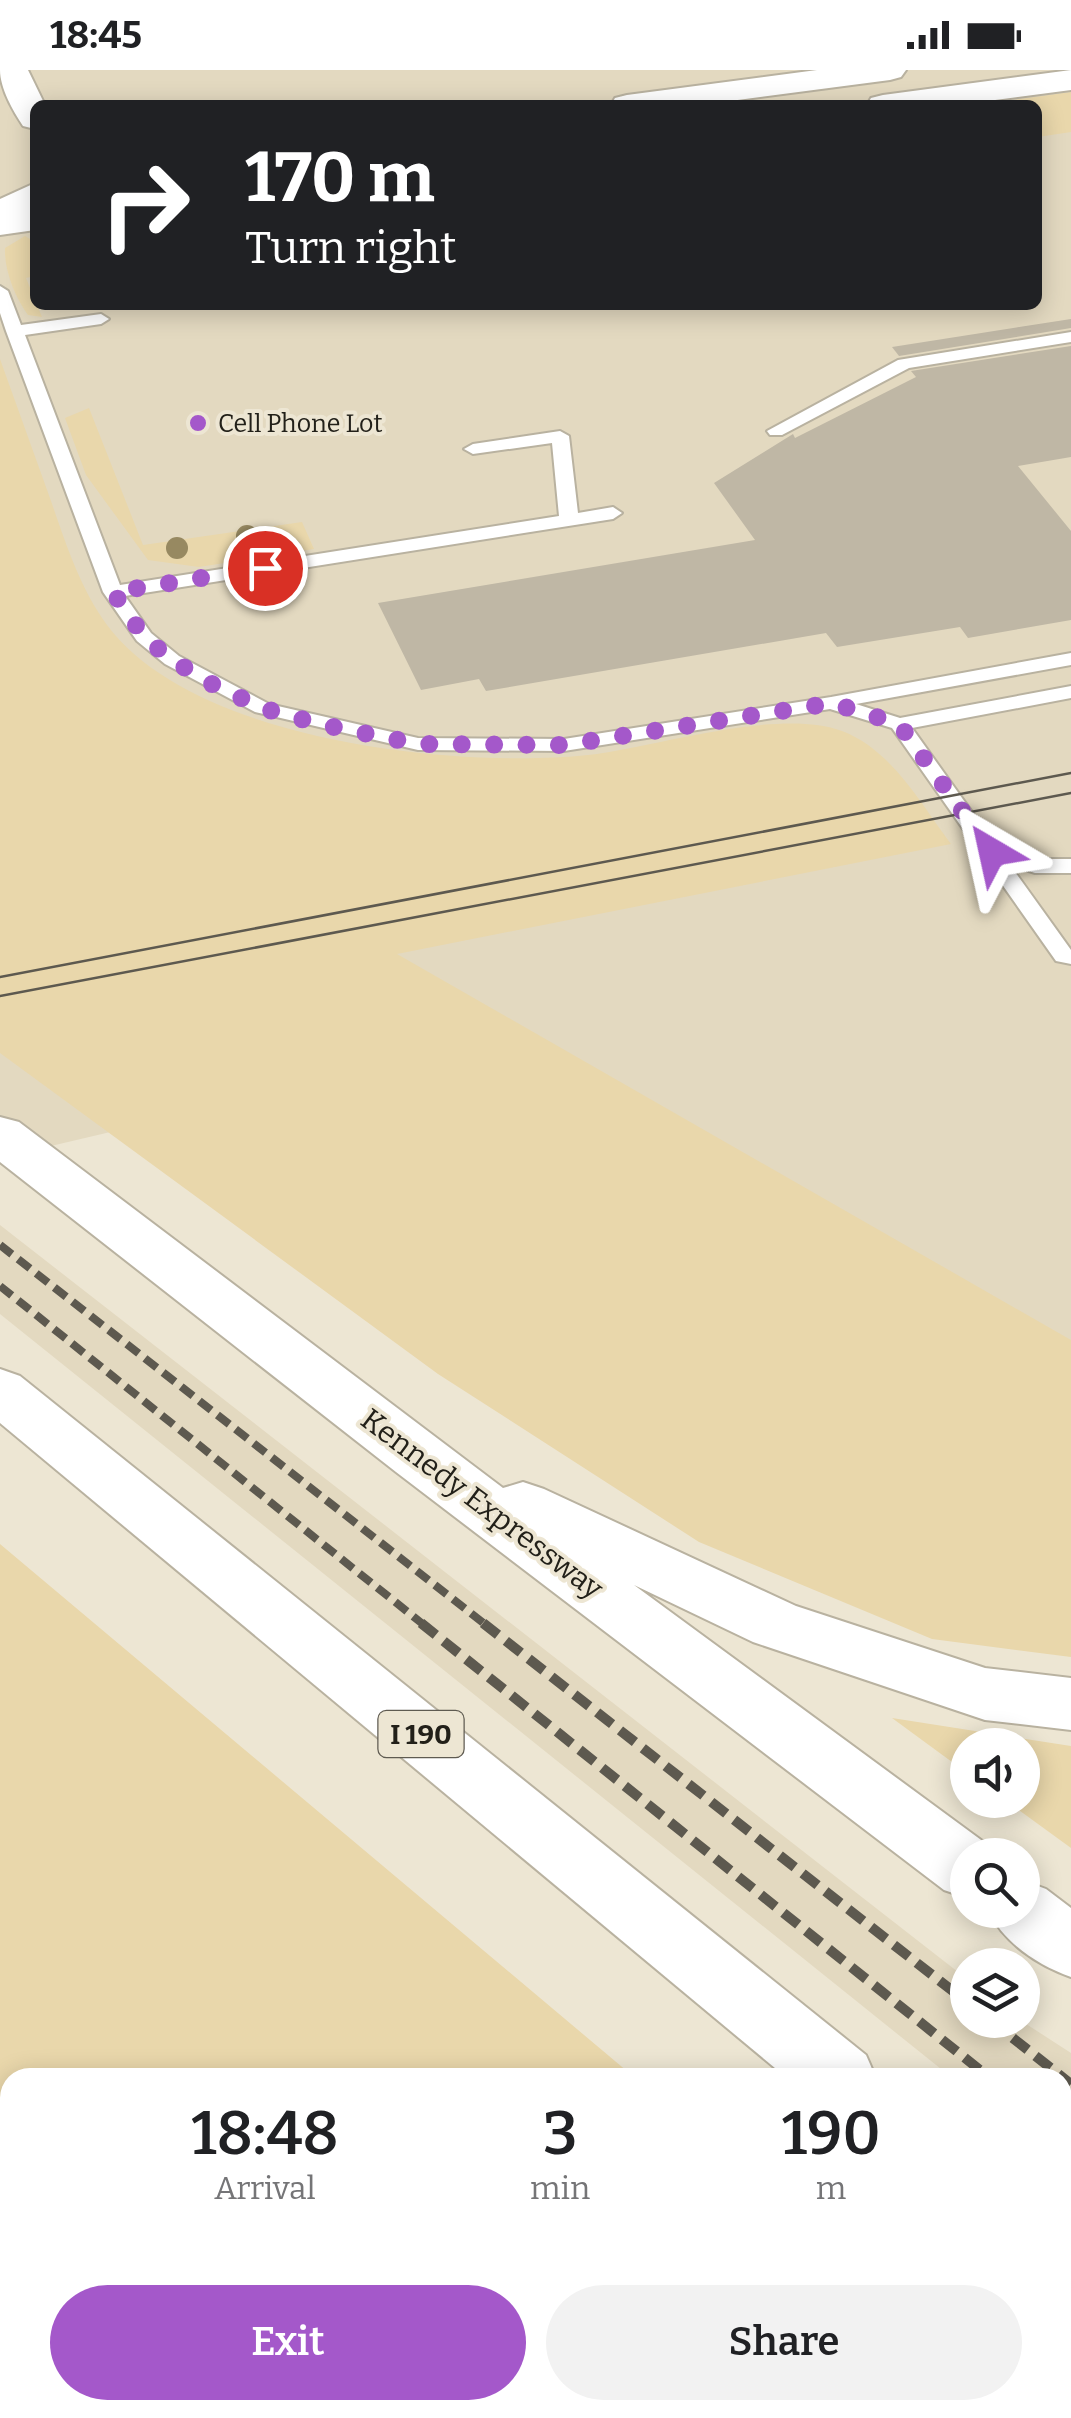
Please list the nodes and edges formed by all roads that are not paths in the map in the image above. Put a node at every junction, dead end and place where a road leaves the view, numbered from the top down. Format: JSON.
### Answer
{"nodes":[{"id":1,"x":12,"y":70,"type":"edge"},
{"id":2,"x":890,"y":70,"type":"edge"},
{"id":3,"x":1071,"y":80,"type":"edge"},
{"id":4,"x":665,"y":100,"type":"edge"},
{"id":5,"x":921,"y":100,"type":"edge"},
{"id":6,"x":30,"y":108,"type":"edge"},
{"id":7,"x":30,"y":184,"type":"edge"},
{"id":8,"x":0,"y":188,"type":"edge"},
{"id":9,"x":30,"y":196,"type":"edge"},
{"id":10,"x":0,"y":214,"type":"edge"},
{"id":11,"x":30,"y":220,"type":"edge"},
{"id":12,"x":0,"y":224,"type":"edge"},
{"id":13,"x":0,"y":291,"type":"edge"},
{"id":14,"x":101,"y":319,"type":"dead end"},
{"id":15,"x":14,"y":331,"type":"junction"},
{"id":16,"x":1071,"y":337,"type":"edge"},
{"id":17,"x":776,"y":431,"type":"dead end"},
{"id":18,"x":472,"y":449,"type":"dead end"},
{"id":19,"x":614,"y":514,"type":"dead end"},
{"id":20,"x":569,"y":520,"type":"junction"},
{"id":21,"x":113,"y":592,"type":"junction"},
{"id":22,"x":1071,"y":659,"type":"edge"},
{"id":23,"x":1071,"y":692,"type":"edge"},
{"id":24,"x":832,"y":703,"type":"junction"},
{"id":25,"x":899,"y":724,"type":"junction"},
{"id":26,"x":992,"y":852,"type":"junction"},
{"id":27,"x":1069,"y":866,"type":"edge"},
{"id":28,"x":1068,"y":956,"type":"edge"},
{"id":29,"x":0,"y":1134,"type":"edge"},
{"id":30,"x":0,"y":1391,"type":"edge"},
{"id":31,"x":417,"y":1456,"type":"junction"},
{"id":32,"x":1071,"y":1704,"type":"edge"},
{"id":33,"x":950,"y":1856,"type":"edge"},
{"id":34,"x":1040,"y":1924,"type":"edge"},
{"id":35,"x":1071,"y":1947,"type":"edge"},
{"id":36,"x":829,"y":2068,"type":"edge"}],
"edges":[{"from":1,"to":6,"type":"main road"},
{"from":2,"to":4,"type":"main road"},
{"from":3,"to":5,"type":"main road"},
{"from":7,"to":8,"type":"main road"},
{"from":9,"to":10,"type":"main road"},
{"from":11,"to":12,"type":"main road"},
{"from":13,"to":15,"type":"lane"},
{"from":14,"to":15,"type":"lane"},
{"from":15,"to":21,"type":"lane"},
{"from":16,"to":17,"type":"lane"},
{"from":18,"to":20,"type":"lane"},
{"from":19,"to":20,"type":"lane"},
{"from":20,"to":21,"type":"lane"},
{"from":21,"to":24,"type":"lane"},
{"from":22,"to":24,"type":"lane"},
{"from":23,"to":25,"type":"lane"},
{"from":24,"to":25,"type":"lane"},
{"from":25,"to":26,"type":"lane"},
{"from":26,"to":27,"type":"lane"},
{"from":26,"to":28,"type":"lane"},
{"from":29,"to":31,"type":"main road","name":"Kennedy Expressway"},
{"from":30,"to":36,"type":"main road","number":"I 190"},
{"from":31,"to":32,"type":"main road"},
{"from":31,"to":33,"type":"main road","name":"Kennedy Expressway"},
{"from":34,"to":35,"type":"main road"}]}
